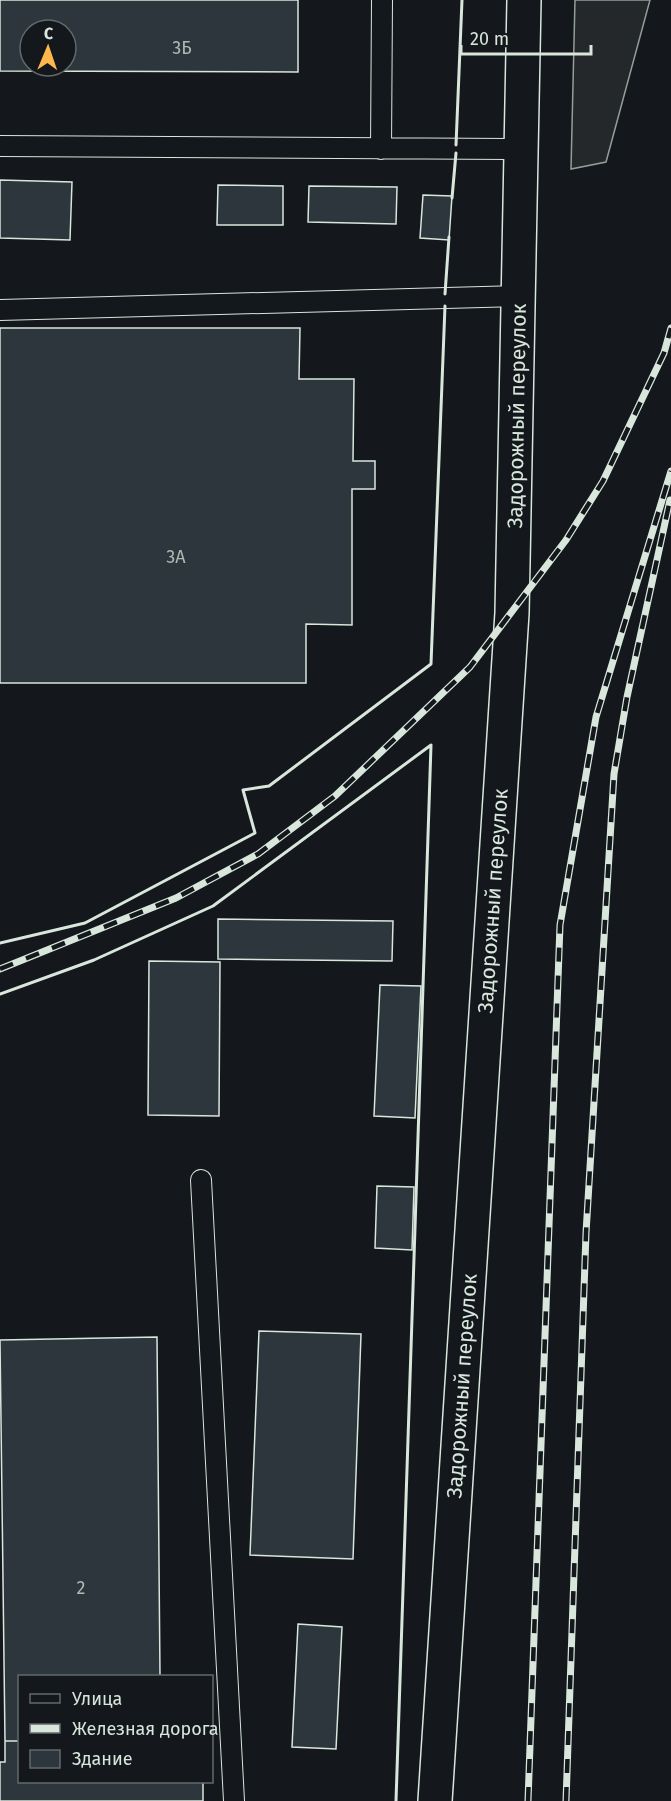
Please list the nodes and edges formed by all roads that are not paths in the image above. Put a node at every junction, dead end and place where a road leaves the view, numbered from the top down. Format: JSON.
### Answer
{"nodes":[{"id":1,"x":382,"y":0,"type":"edge"},
{"id":2,"x":524,"y":0,"type":"edge"},
{"id":3,"x":0,"y":146,"type":"edge"},
{"id":4,"x":381,"y":149,"type":"junction"},
{"id":5,"x":522,"y":149,"type":"junction"},
{"id":6,"x":520,"y":296,"type":"junction"},
{"id":7,"x":0,"y":310,"type":"edge"},
{"id":8,"x":201,"y":1180,"type":"dead end"},
{"id":9,"x":234,"y":1801,"type":"edge"},
{"id":10,"x":435,"y":1801,"type":"edge"}],
"edges":[{"from":1,"to":4,"type":"lane"},
{"from":2,"to":5,"type":"street","name":"Задорожный переулок"},
{"from":3,"to":4,"type":"lane"},
{"from":4,"to":5,"type":"lane"},
{"from":5,"to":6,"type":"street","name":"Задорожный переулок"},
{"from":6,"to":7,"type":"lane"},
{"from":6,"to":10,"type":"street","name":"Задорожный переулок"},
{"from":8,"to":9,"type":"lane"}]}
